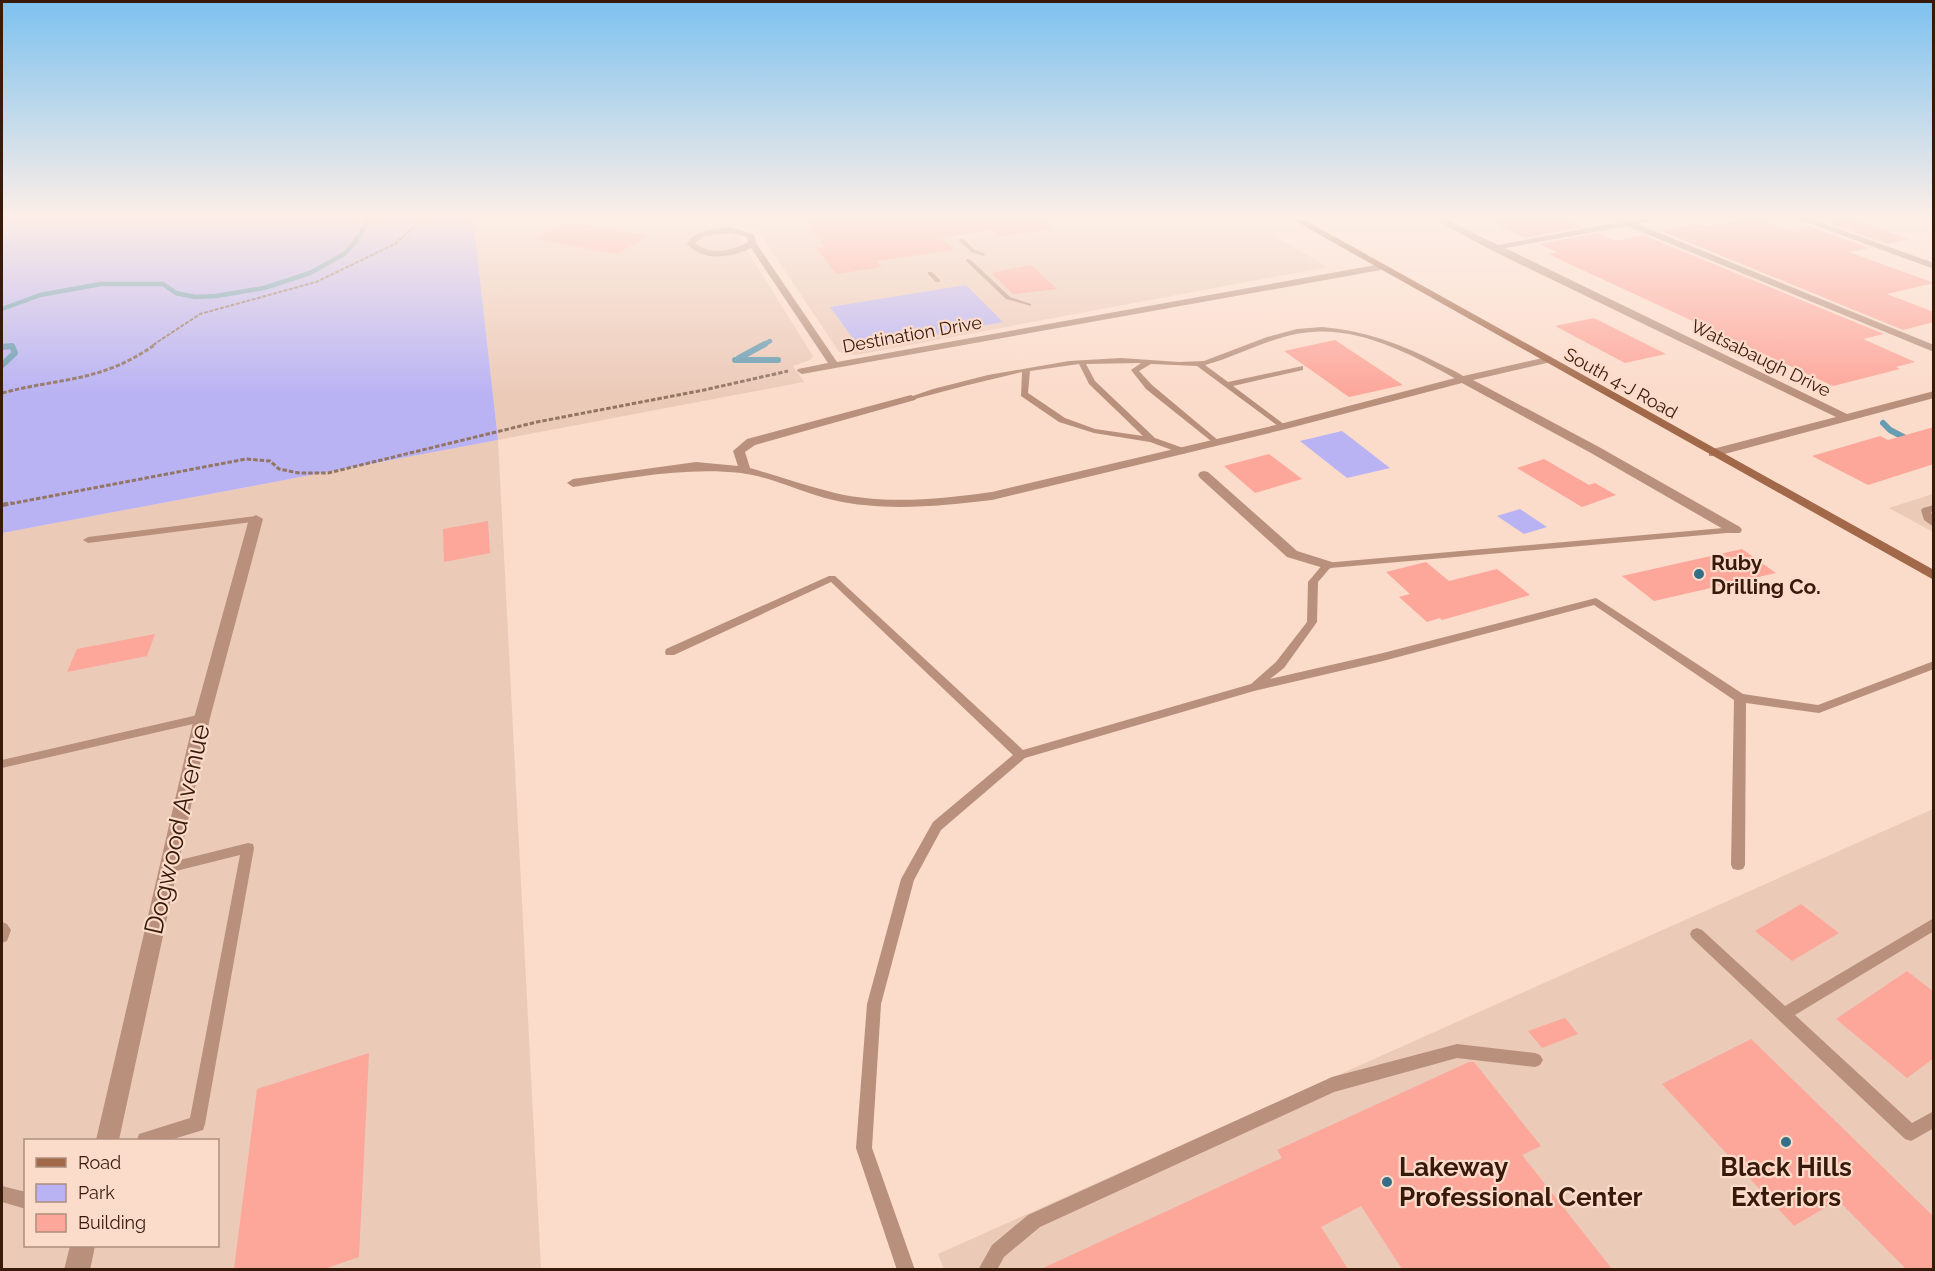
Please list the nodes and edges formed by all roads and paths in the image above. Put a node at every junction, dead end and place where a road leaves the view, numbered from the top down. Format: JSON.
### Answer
{"nodes":[{"id":1,"x":328,"y":276,"type":"edge"},
{"id":2,"x":774,"y":276,"type":"edge"},
{"id":3,"x":933,"y":276,"type":"edge"},
{"id":4,"x":985,"y":276,"type":"edge"},
{"id":5,"x":1330,"y":276,"type":"edge"},
{"id":6,"x":1399,"y":276,"type":"edge"},
{"id":7,"x":1553,"y":276,"type":"edge"},
{"id":8,"x":1756,"y":276,"type":"edge"},
{"id":9,"x":938,"y":281,"type":"dead end"},
{"id":10,"x":1029,"y":305,"type":"dead end"},
{"id":11,"x":1934,"y":349,"type":"edge"},
{"id":12,"x":1547,"y":360,"type":"junction"},
{"id":13,"x":1149,"y":361,"type":"junction"},
{"id":14,"x":1081,"y":362,"type":"junction"},
{"id":15,"x":1199,"y":364,"type":"junction"},
{"id":16,"x":834,"y":365,"type":"junction"},
{"id":17,"x":1300,"y":368,"type":"dead end"},
{"id":18,"x":802,"y":371,"type":"joint"},
{"id":19,"x":1026,"y":371,"type":"junction"},
{"id":20,"x":1463,"y":380,"type":"junction"},
{"id":21,"x":1226,"y":385,"type":"junction"},
{"id":22,"x":2,"y":393,"type":"edge"},
{"id":23,"x":1934,"y":394,"type":"edge"},
{"id":24,"x":911,"y":398,"type":"joint"},
{"id":25,"x":1847,"y":418,"type":"junction"},
{"id":26,"x":1282,"y":427,"type":"junction"},
{"id":27,"x":1152,"y":440,"type":"junction"},
{"id":28,"x":1216,"y":443,"type":"junction"},
{"id":29,"x":1183,"y":451,"type":"junction"},
{"id":30,"x":1713,"y":453,"type":"junction"},
{"id":31,"x":745,"y":470,"type":"junction"},
{"id":32,"x":1204,"y":475,"type":"dead end"},
{"id":33,"x":573,"y":483,"type":"dead end"},
{"id":34,"x":2,"y":505,"type":"edge"},
{"id":35,"x":1934,"y":508,"type":"edge"},
{"id":36,"x":256,"y":519,"type":"joint"},
{"id":37,"x":1934,"y":524,"type":"edge"},
{"id":38,"x":1735,"y":530,"type":"joint"},
{"id":39,"x":88,"y":540,"type":"dead end"},
{"id":40,"x":1327,"y":565,"type":"junction"},
{"id":41,"x":1934,"y":576,"type":"edge"},
{"id":42,"x":670,"y":652,"type":"dead end"},
{"id":43,"x":1934,"y":665,"type":"edge"},
{"id":44,"x":1253,"y":687,"type":"junction"},
{"id":45,"x":1740,"y":698,"type":"junction"},
{"id":46,"x":202,"y":718,"type":"junction"},
{"id":47,"x":1021,"y":755,"type":"junction"},
{"id":48,"x":2,"y":764,"type":"edge"},
{"id":49,"x":1738,"y":865,"type":"dead end"},
{"id":50,"x":168,"y":868,"type":"junction"},
{"id":51,"x":1934,"y":924,"type":"edge"},
{"id":52,"x":2,"y":928,"type":"edge"},
{"id":53,"x":1697,"y":934,"type":"dead end"},
{"id":54,"x":2,"y":937,"type":"edge"},
{"id":55,"x":1784,"y":1014,"type":"junction"},
{"id":56,"x":1535,"y":1060,"type":"dead end"},
{"id":57,"x":1934,"y":1119,"type":"edge"},
{"id":58,"x":107,"y":1139,"type":"edge"},
{"id":59,"x":148,"y":1139,"type":"edge"},
{"id":60,"x":2,"y":1194,"type":"edge"},
{"id":61,"x":24,"y":1200,"type":"edge"},
{"id":62,"x":82,"y":1247,"type":"edge"},
{"id":63,"x":77,"y":1269,"type":"edge"},
{"id":64,"x":906,"y":1269,"type":"edge"},
{"id":65,"x":987,"y":1269,"type":"edge"}],
"edges":[{"from":1,"to":22,"type":"path"},
{"from":2,"to":16,"type":"street"},
{"from":3,"to":9,"type":"lane"},
{"from":4,"to":10,"type":"lane"},
{"from":5,"to":16,"type":"street","name":"Destination Drive"},
{"from":6,"to":12,"type":"main road","name":"South 4-J Road"},
{"from":7,"to":25,"type":"street","name":"Watsabaugh Drive"},
{"from":8,"to":11,"type":"street"},
{"from":12,"to":20,"type":"street"},
{"from":12,"to":30,"type":"main road","name":"South 4-J Road"},
{"from":13,"to":14,"type":"lane"},
{"from":13,"to":15,"type":"lane"},
{"from":13,"to":28,"type":"lane"},
{"from":14,"to":19,"type":"lane"},
{"from":14,"to":27,"type":"lane"},
{"from":15,"to":20,"type":"lane"},
{"from":15,"to":21,"type":"lane"},
{"from":16,"to":18,"type":"street","name":"Destination Drive"},
{"from":17,"to":21,"type":"lane"},
{"from":18,"to":34,"type":"path"},
{"from":19,"to":24,"type":"lane"},
{"from":19,"to":27,"type":"lane"},
{"from":20,"to":26,"type":"street"},
{"from":20,"to":38,"type":"street"},
{"from":21,"to":26,"type":"lane"},
{"from":23,"to":25,"type":"street"},
{"from":24,"to":31,"type":"street"},
{"from":25,"to":30,"type":"street"},
{"from":26,"to":28,"type":"street"},
{"from":27,"to":29,"type":"lane"},
{"from":28,"to":29,"type":"street"},
{"from":29,"to":31,"type":"street"},
{"from":30,"to":41,"type":"main road","name":"South 4-J Road"},
{"from":31,"to":33,"type":"street"},
{"from":32,"to":40,"type":"street"},
{"from":35,"to":37,"type":"lane"},
{"from":36,"to":39,"type":"lane"},
{"from":36,"to":46,"type":"street","name":"Dogwood Avenue"},
{"from":38,"to":40,"type":"lane"},
{"from":40,"to":44,"type":"lane"},
{"from":42,"to":47,"type":"lane"},
{"from":43,"to":45,"type":"lane"},
{"from":44,"to":45,"type":"lane"},
{"from":44,"to":47,"type":"lane"},
{"from":45,"to":49,"type":"lane"},
{"from":46,"to":48,"type":"lane"},
{"from":46,"to":50,"type":"street","name":"Dogwood Avenue"},
{"from":47,"to":64,"type":"lane"},
{"from":50,"to":58,"type":"street","name":"Dogwood Avenue"},
{"from":50,"to":59,"type":"lane"},
{"from":51,"to":55,"type":"lane"},
{"from":52,"to":54,"type":"lane"},
{"from":53,"to":55,"type":"lane"},
{"from":55,"to":57,"type":"lane"},
{"from":56,"to":65,"type":"lane"},
{"from":60,"to":61,"type":"lane"},
{"from":62,"to":63,"type":"street"}]}
